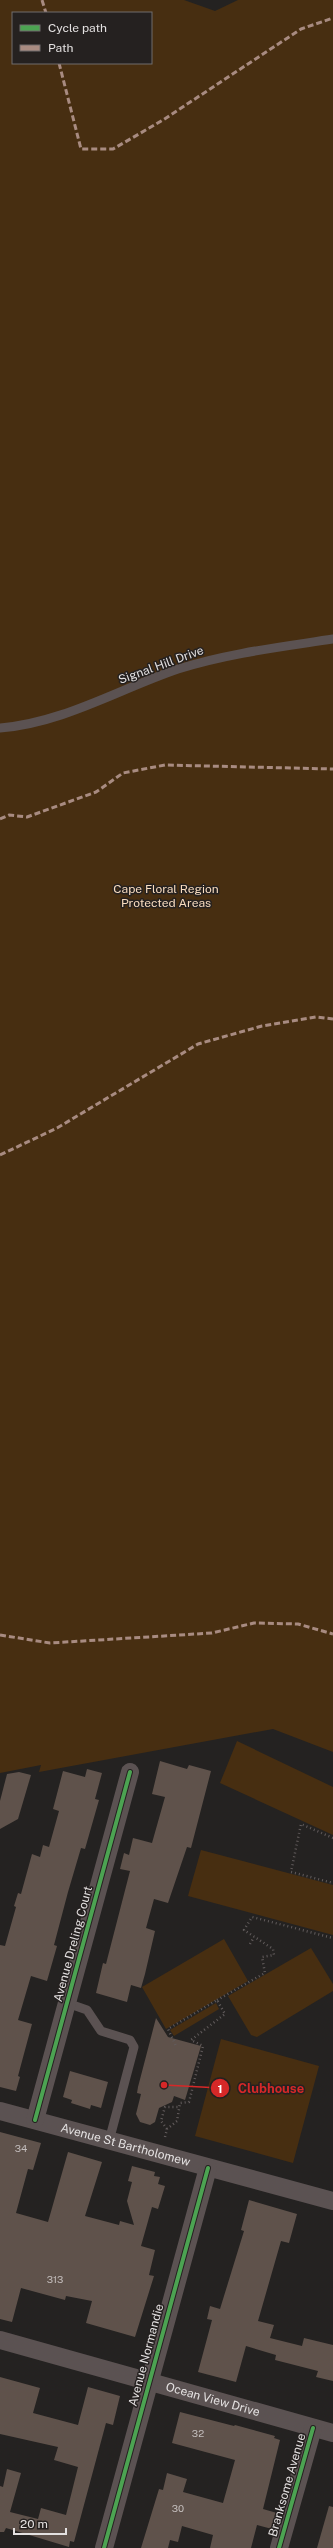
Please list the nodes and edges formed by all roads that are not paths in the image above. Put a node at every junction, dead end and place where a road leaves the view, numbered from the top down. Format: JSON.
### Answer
{"nodes":[{"id":1,"x":333,"y":639,"type":"edge"},
{"id":2,"x":0,"y":728,"type":"edge"},
{"id":3,"x":130,"y":1772,"type":"dead end"},
{"id":4,"x":67,"y":2003,"type":"junction"},
{"id":5,"x":0,"y":2111,"type":"edge"},
{"id":6,"x":35,"y":2120,"type":"junction"},
{"id":7,"x":109,"y":2141,"type":"junction"},
{"id":8,"x":208,"y":2168,"type":"junction"},
{"id":9,"x":333,"y":2201,"type":"edge"},
{"id":10,"x":0,"y":2340,"type":"edge"},
{"id":11,"x":149,"y":2382,"type":"junction"},
{"id":12,"x":313,"y":2428,"type":"junction"},
{"id":13,"x":333,"y":2433,"type":"edge"},
{"id":14,"x":104,"y":2548,"type":"edge"},
{"id":15,"x":279,"y":2548,"type":"edge"}],
"edges":[{"from":1,"to":2,"type":"lane","name":"Signal Hill Drive"},
{"from":3,"to":4,"type":"street","name":"Avenue Dreling Court"},
{"from":4,"to":6,"type":"street","name":"Avenue Dreling Court"},
{"from":4,"to":7,"type":"lane"},
{"from":5,"to":6,"type":"street","name":"Avenue St Bartholomew"},
{"from":6,"to":7,"type":"street","name":"Avenue St Bartholomew"},
{"from":7,"to":8,"type":"street","name":"Avenue St Bartholomew"},
{"from":8,"to":9,"type":"street","name":"Avenue St Bartholomew"},
{"from":8,"to":11,"type":"street","name":"Avenue Normandie"},
{"from":10,"to":11,"type":"street","name":"Ocean View Drive"},
{"from":11,"to":12,"type":"street","name":"Ocean View Drive"},
{"from":11,"to":14,"type":"street","name":"Avenue Normandie"},
{"from":12,"to":13,"type":"street","name":"Ocean View Drive"},
{"from":12,"to":15,"type":"street","name":"Branksome Avenue"}]}
